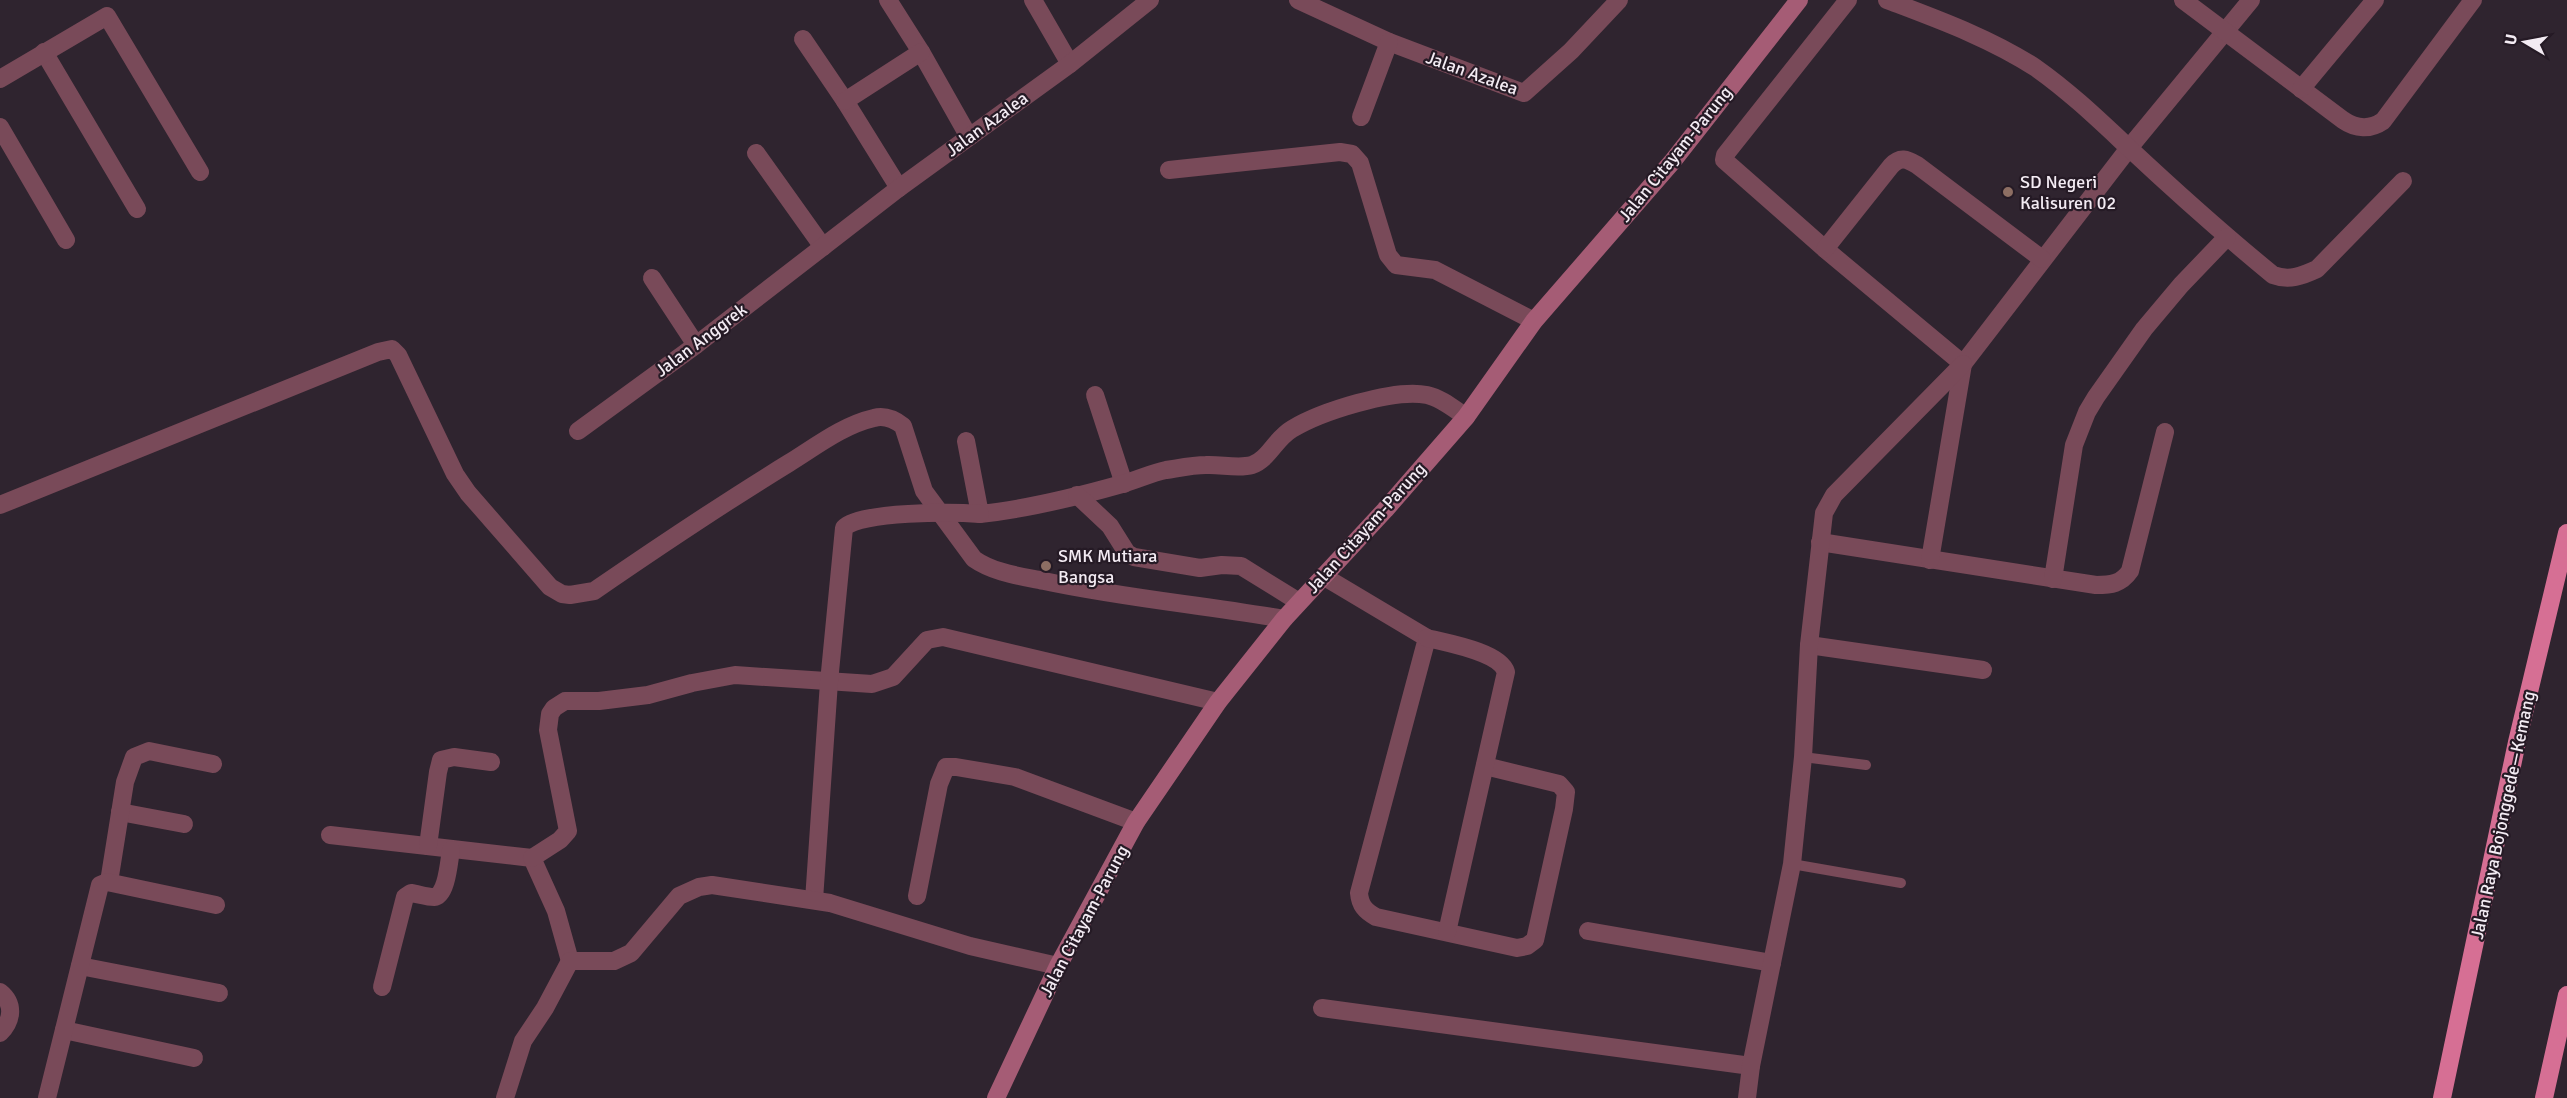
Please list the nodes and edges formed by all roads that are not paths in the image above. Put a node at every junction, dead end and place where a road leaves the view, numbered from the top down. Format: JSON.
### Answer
{"nodes":[{"id":1,"x":888,"y":0,"type":"edge"},
{"id":2,"x":1033,"y":0,"type":"edge"},
{"id":3,"x":1150,"y":0,"type":"edge"},
{"id":4,"x":1298,"y":0,"type":"edge"},
{"id":5,"x":1799,"y":0,"type":"edge"},
{"id":6,"x":1848,"y":0,"type":"edge"},
{"id":7,"x":1887,"y":0,"type":"edge"},
{"id":8,"x":2183,"y":0,"type":"edge"},
{"id":9,"x":2251,"y":0,"type":"edge"},
{"id":10,"x":2375,"y":0,"type":"edge"},
{"id":11,"x":2474,"y":0,"type":"edge"},
{"id":12,"x":1610,"y":2,"type":"edge"},
{"id":13,"x":2224,"y":32,"type":"junction"},
{"id":14,"x":803,"y":39,"type":"dead end"},
{"id":15,"x":1389,"y":42,"type":"junction"},
{"id":16,"x":44,"y":52,"type":"junction"},
{"id":17,"x":921,"y":52,"type":"junction"},
{"id":18,"x":1070,"y":64,"type":"junction"},
{"id":19,"x":0,"y":79,"type":"edge"},
{"id":20,"x":2301,"y":90,"type":"junction"},
{"id":21,"x":845,"y":101,"type":"junction"},
{"id":22,"x":1362,"y":117,"type":"dead end"},
{"id":23,"x":0,"y":128,"type":"edge"},
{"id":24,"x":969,"y":137,"type":"junction"},
{"id":25,"x":2129,"y":148,"type":"junction"},
{"id":26,"x":756,"y":153,"type":"dead end"},
{"id":27,"x":1169,"y":170,"type":"dead end"},
{"id":28,"x":200,"y":172,"type":"dead end"},
{"id":29,"x":2403,"y":181,"type":"dead end"},
{"id":30,"x":898,"y":188,"type":"junction"},
{"id":31,"x":137,"y":209,"type":"dead end"},
{"id":32,"x":2227,"y":237,"type":"junction"},
{"id":33,"x":66,"y":240,"type":"dead end"},
{"id":34,"x":823,"y":247,"type":"junction"},
{"id":35,"x":1825,"y":249,"type":"junction"},
{"id":36,"x":2042,"y":260,"type":"junction"},
{"id":37,"x":652,"y":278,"type":"dead end"},
{"id":38,"x":1534,"y":321,"type":"junction"},
{"id":39,"x":696,"y":345,"type":"junction"},
{"id":40,"x":1963,"y":364,"type":"junction"},
{"id":41,"x":1095,"y":395,"type":"dead end"},
{"id":42,"x":1466,"y":417,"type":"junction"},
{"id":43,"x":578,"y":431,"type":"dead end"},
{"id":44,"x":2165,"y":432,"type":"dead end"},
{"id":45,"x":966,"y":441,"type":"dead end"},
{"id":46,"x":1124,"y":484,"type":"junction"},
{"id":47,"x":1077,"y":495,"type":"junction"},
{"id":48,"x":0,"y":505,"type":"edge"},
{"id":49,"x":938,"y":512,"type":"junction"},
{"id":50,"x":980,"y":514,"type":"junction"},
{"id":51,"x":2567,"y":533,"type":"edge"},
{"id":52,"x":1820,"y":542,"type":"junction"},
{"id":53,"x":1930,"y":560,"type":"junction"},
{"id":54,"x":1323,"y":576,"type":"junction"},
{"id":55,"x":2052,"y":579,"type":"junction"},
{"id":56,"x":1299,"y":602,"type":"junction"},
{"id":57,"x":1284,"y":619,"type":"junction"},
{"id":58,"x":1427,"y":638,"type":"junction"},
{"id":59,"x":1809,"y":645,"type":"junction"},
{"id":60,"x":1983,"y":670,"type":"dead end"},
{"id":61,"x":829,"y":682,"type":"junction"},
{"id":62,"x":1218,"y":702,"type":"junction"},
{"id":63,"x":1803,"y":757,"type":"junction"},
{"id":64,"x":491,"y":762,"type":"dead end"},
{"id":65,"x":213,"y":764,"type":"dead end"},
{"id":66,"x":1866,"y":765,"type":"dead end"},
{"id":67,"x":1485,"y":766,"type":"junction"},
{"id":68,"x":120,"y":812,"type":"junction"},
{"id":69,"x":1136,"y":822,"type":"junction"},
{"id":70,"x":184,"y":824,"type":"dead end"},
{"id":71,"x":330,"y":835,"type":"dead end"},
{"id":72,"x":428,"y":846,"type":"junction"},
{"id":73,"x":451,"y":850,"type":"junction"},
{"id":74,"x":532,"y":858,"type":"junction"},
{"id":75,"x":1792,"y":864,"type":"junction"},
{"id":76,"x":109,"y":882,"type":"junction"},
{"id":77,"x":1901,"y":883,"type":"dead end"},
{"id":78,"x":917,"y":896,"type":"dead end"},
{"id":79,"x":814,"y":900,"type":"junction"},
{"id":80,"x":216,"y":905,"type":"dead end"},
{"id":81,"x":1588,"y":931,"type":"dead end"},
{"id":82,"x":1447,"y":932,"type":"junction"},
{"id":83,"x":570,"y":961,"type":"junction"},
{"id":84,"x":1772,"y":963,"type":"junction"},
{"id":85,"x":80,"y":966,"type":"junction"},
{"id":86,"x":1058,"y":966,"type":"junction"},
{"id":87,"x":382,"y":987,"type":"dead end"},
{"id":88,"x":0,"y":992,"type":"edge"},
{"id":89,"x":219,"y":993,"type":"dead end"},
{"id":90,"x":2567,"y":995,"type":"edge"},
{"id":91,"x":1322,"y":1008,"type":"dead end"},
{"id":92,"x":64,"y":1030,"type":"junction"},
{"id":93,"x":0,"y":1033,"type":"edge"},
{"id":94,"x":194,"y":1058,"type":"dead end"},
{"id":95,"x":1751,"y":1066,"type":"junction"},
{"id":96,"x":47,"y":1098,"type":"edge"},
{"id":97,"x":505,"y":1098,"type":"edge"},
{"id":98,"x":996,"y":1098,"type":"edge"},
{"id":99,"x":1747,"y":1098,"type":"edge"},
{"id":100,"x":2442,"y":1098,"type":"edge"},
{"id":101,"x":2544,"y":1098,"type":"edge"}],
"edges":[{"from":1,"to":17,"type":"street"},
{"from":2,"to":18,"type":"street"},
{"from":3,"to":18,"type":"street","name":"Jalan Azalea"},
{"from":4,"to":15,"type":"street","name":"Jalan Azalea"},
{"from":5,"to":38,"type":"main road","name":"Jalan Citayam-Parung"},
{"from":6,"to":35,"type":"street"},
{"from":7,"to":25,"type":"street"},
{"from":8,"to":13,"type":"street"},
{"from":9,"to":13,"type":"street"},
{"from":10,"to":20,"type":"street"},
{"from":11,"to":20,"type":"street"},
{"from":12,"to":15,"type":"street","name":"Jalan Azalea"},
{"from":13,"to":20,"type":"street"},
{"from":13,"to":25,"type":"street"},
{"from":14,"to":21,"type":"street"},
{"from":15,"to":22,"type":"street"},
{"from":16,"to":19,"type":"street"},
{"from":16,"to":28,"type":"street"},
{"from":16,"to":31,"type":"street"},
{"from":17,"to":21,"type":"street"},
{"from":17,"to":24,"type":"street"},
{"from":18,"to":24,"type":"street","name":"Jalan Azalea"},
{"from":21,"to":30,"type":"street"},
{"from":23,"to":33,"type":"street"},
{"from":24,"to":30,"type":"street","name":"Jalan Azalea"},
{"from":25,"to":32,"type":"street"},
{"from":25,"to":36,"type":"street"},
{"from":26,"to":34,"type":"street"},
{"from":27,"to":38,"type":"street"},
{"from":29,"to":32,"type":"street"},
{"from":30,"to":34,"type":"street","name":"Jalan Azalea"},
{"from":32,"to":55,"type":"street"},
{"from":34,"to":39,"type":"street","name":"Jalan Anggrek"},
{"from":35,"to":36,"type":"street"},
{"from":35,"to":40,"type":"street"},
{"from":36,"to":40,"type":"street"},
{"from":37,"to":39,"type":"street"},
{"from":38,"to":42,"type":"main road","name":"Jalan Citayam-Parung"},
{"from":39,"to":43,"type":"street","name":"Jalan Anggrek"},
{"from":40,"to":52,"type":"street"},
{"from":40,"to":53,"type":"street"},
{"from":41,"to":46,"type":"street"},
{"from":42,"to":46,"type":"street"},
{"from":42,"to":54,"type":"main road","name":"Jalan Citayam-Parung"},
{"from":44,"to":55,"type":"street"},
{"from":45,"to":50,"type":"street"},
{"from":46,"to":47,"type":"street"},
{"from":47,"to":50,"type":"street"},
{"from":47,"to":56,"type":"street"},
{"from":48,"to":49,"type":"street"},
{"from":49,"to":50,"type":"street"},
{"from":49,"to":57,"type":"street"},
{"from":49,"to":61,"type":"street"},
{"from":51,"to":100,"type":"highway","name":"Jalan Raya Bojonggede—Kemang"},
{"from":52,"to":53,"type":"street"},
{"from":52,"to":59,"type":"street"},
{"from":53,"to":55,"type":"street"},
{"from":54,"to":56,"type":"main road","name":"Jalan Citayam-Parung"},
{"from":54,"to":58,"type":"street"},
{"from":56,"to":57,"type":"main road","name":"Jalan Citayam-Parung"},
{"from":57,"to":62,"type":"main road","name":"Jalan Citayam-Parung"},
{"from":58,"to":67,"type":"street"},
{"from":58,"to":82,"type":"street"},
{"from":59,"to":60,"type":"street"},
{"from":59,"to":63,"type":"street"},
{"from":61,"to":62,"type":"street"},
{"from":61,"to":74,"type":"street"},
{"from":61,"to":79,"type":"street"},
{"from":62,"to":69,"type":"main road","name":"Jalan Citayam-Parung"},
{"from":63,"to":66,"type":"lane"},
{"from":63,"to":75,"type":"street"},
{"from":64,"to":72,"type":"street"},
{"from":65,"to":68,"type":"street"},
{"from":67,"to":82,"type":"street"},
{"from":67,"to":82,"type":"street"},
{"from":68,"to":70,"type":"street"},
{"from":68,"to":76,"type":"street"},
{"from":69,"to":78,"type":"street"},
{"from":69,"to":86,"type":"main road","name":"Jalan Citayam-Parung"},
{"from":71,"to":72,"type":"street"},
{"from":72,"to":73,"type":"street"},
{"from":73,"to":74,"type":"street"},
{"from":73,"to":87,"type":"street"},
{"from":74,"to":83,"type":"street"},
{"from":75,"to":77,"type":"lane"},
{"from":75,"to":84,"type":"street"},
{"from":76,"to":80,"type":"street"},
{"from":76,"to":85,"type":"street"},
{"from":79,"to":83,"type":"street"},
{"from":79,"to":86,"type":"street"},
{"from":81,"to":84,"type":"street"},
{"from":83,"to":97,"type":"street"},
{"from":84,"to":95,"type":"street"},
{"from":85,"to":89,"type":"street"},
{"from":85,"to":92,"type":"street"},
{"from":86,"to":98,"type":"main road","name":"Jalan Citayam-Parung"},
{"from":88,"to":93,"type":"street"},
{"from":90,"to":101,"type":"highway"},
{"from":91,"to":95,"type":"street"},
{"from":92,"to":94,"type":"street"},
{"from":92,"to":96,"type":"street"},
{"from":95,"to":99,"type":"street"}]}
